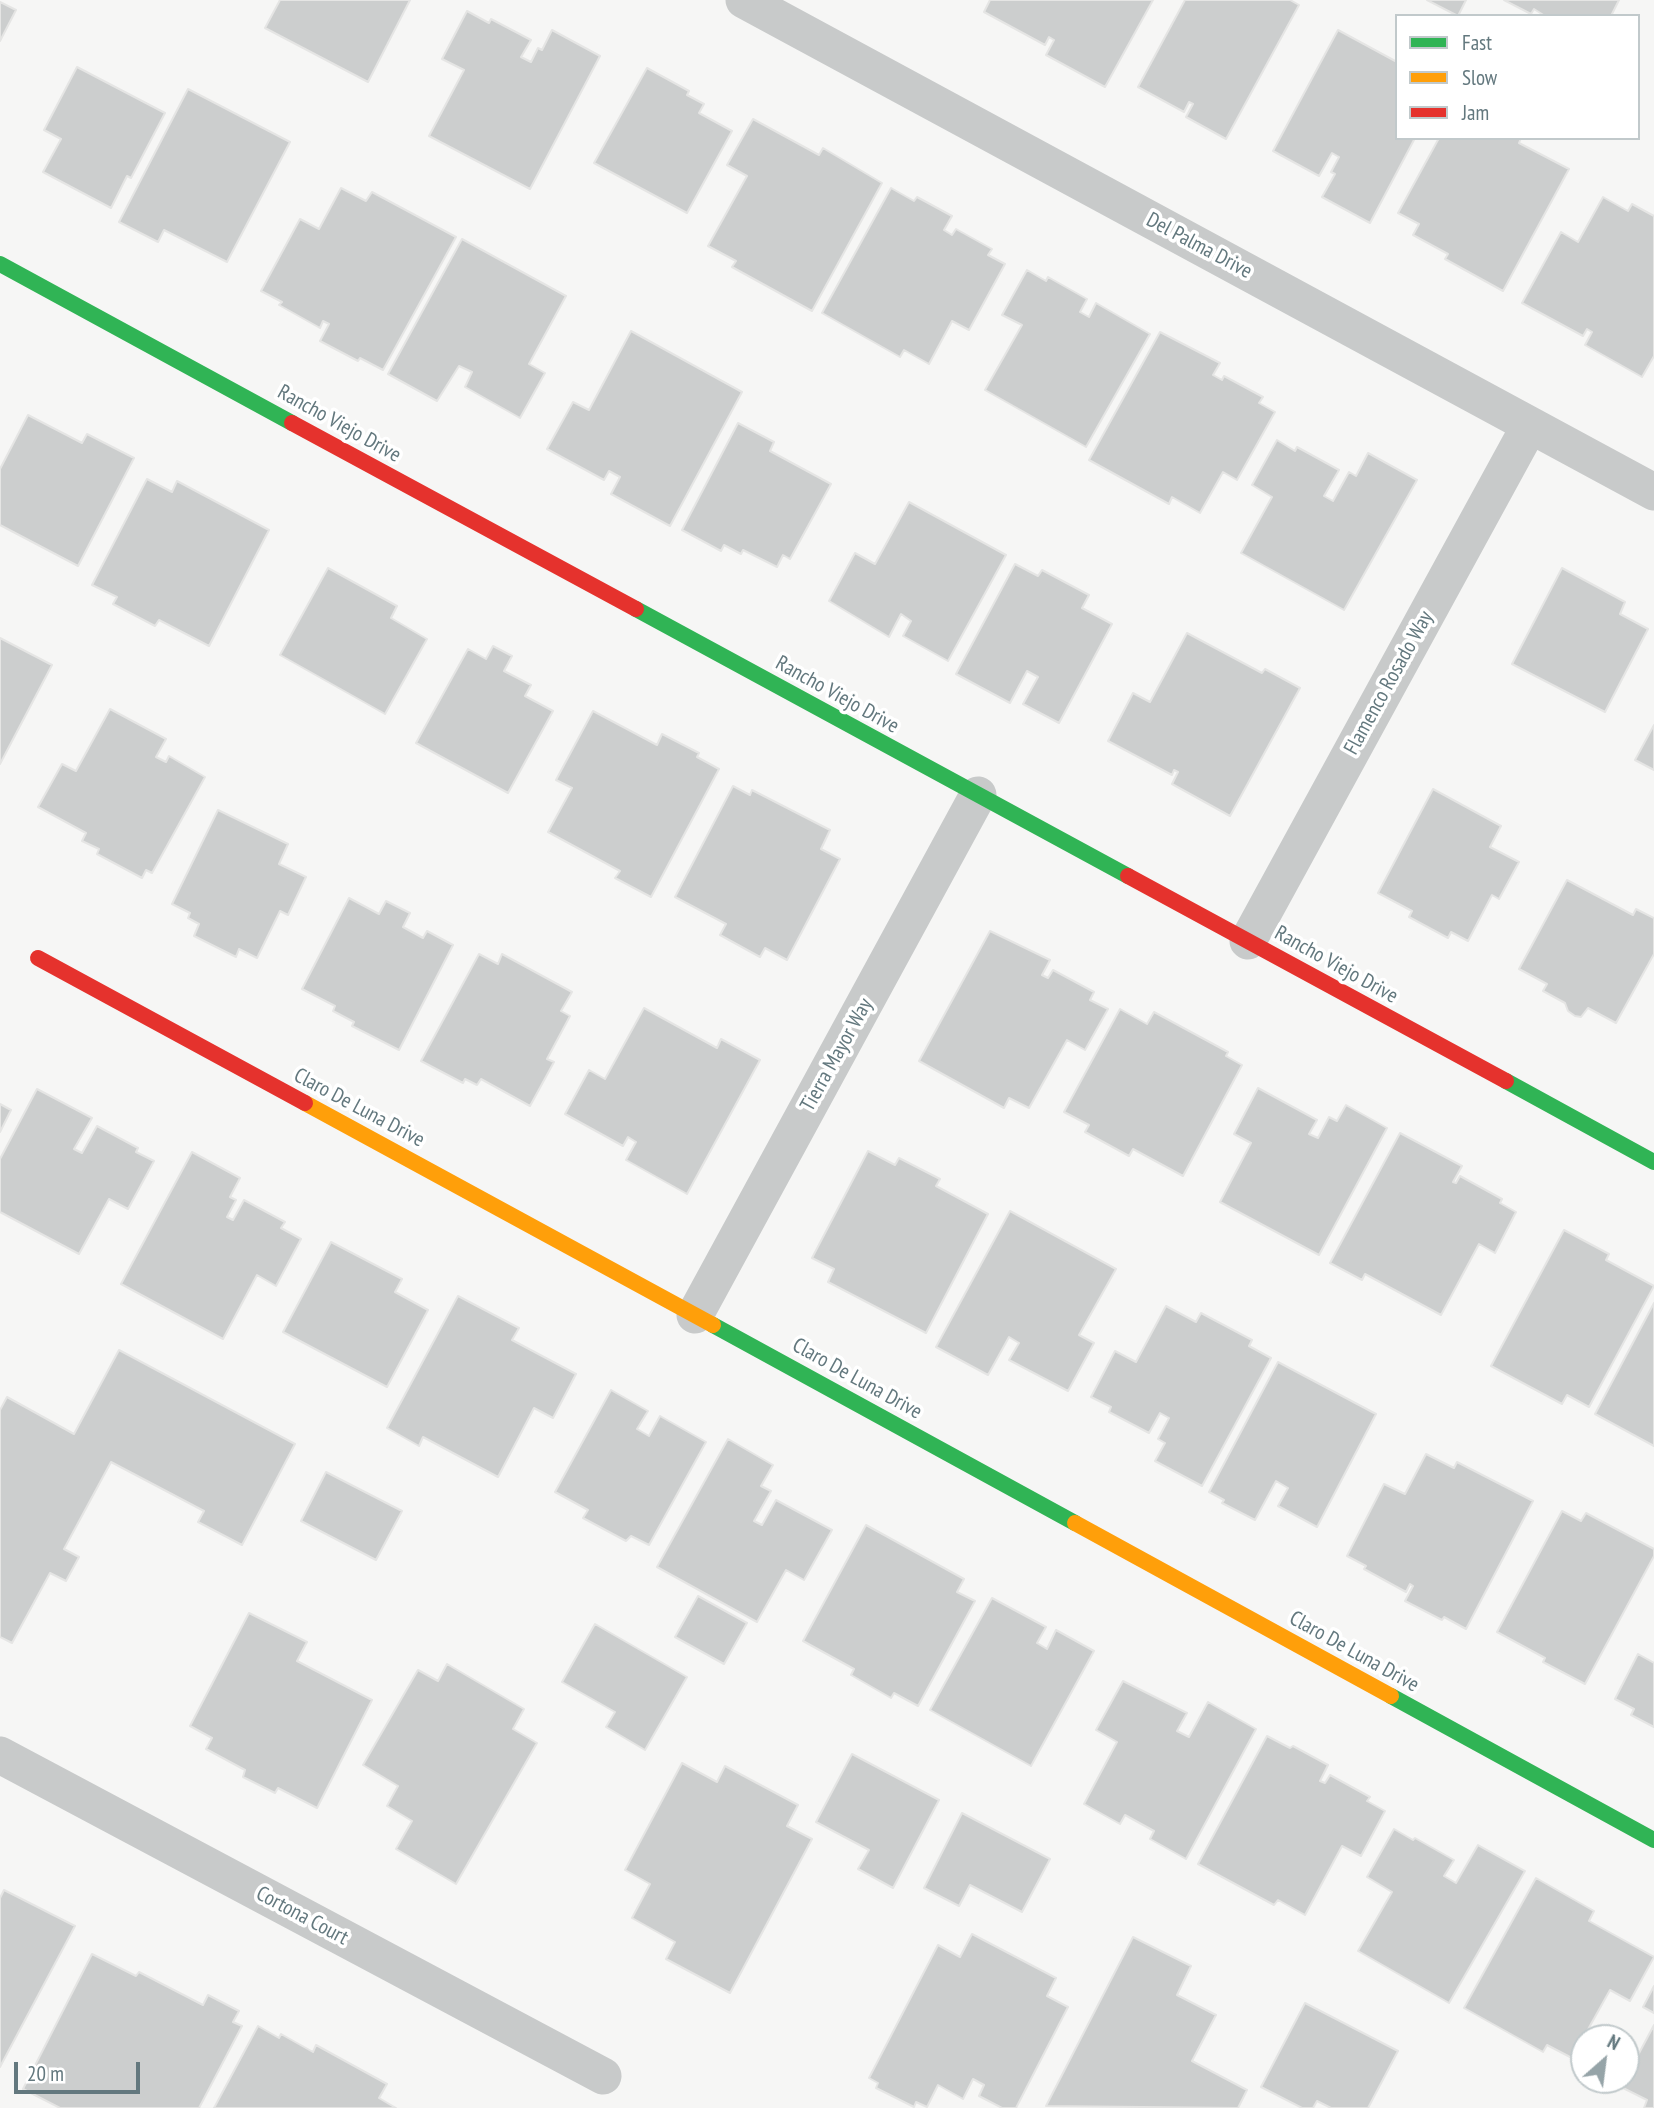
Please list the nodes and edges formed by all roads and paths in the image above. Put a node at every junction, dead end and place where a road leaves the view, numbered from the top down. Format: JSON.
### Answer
{"nodes":[{"id":1,"x":744,"y":0,"type":"edge"},
{"id":2,"x":0,"y":264,"type":"edge"},
{"id":3,"x":1530,"y":425,"type":"junction"},
{"id":4,"x":1654,"y":492,"type":"edge"},
{"id":5,"x":978,"y":795,"type":"junction"},
{"id":6,"x":1248,"y":941,"type":"junction"},
{"id":7,"x":38,"y":958,"type":"dead end"},
{"id":8,"x":1654,"y":1162,"type":"edge"},
{"id":9,"x":695,"y":1315,"type":"junction"},
{"id":10,"x":0,"y":1755,"type":"edge"},
{"id":11,"x":1654,"y":1840,"type":"edge"},
{"id":12,"x":603,"y":2077,"type":"dead end"}],
"edges":[{"from":1,"to":3,"type":"street","name":"Del Palma Drive"},
{"from":2,"to":5,"type":"street","name":"Rancho Viejo Drive"},
{"from":3,"to":4,"type":"street","name":"Del Palma Drive"},
{"from":3,"to":6,"type":"street","name":"Flamenco Rosado Way"},
{"from":5,"to":6,"type":"street","name":"Rancho Viejo Drive"},
{"from":5,"to":9,"type":"street","name":"Tierra Mayor Way"},
{"from":6,"to":8,"type":"street","name":"Rancho Viejo Drive"},
{"from":7,"to":9,"type":"street","name":"Claro De Luna Drive"},
{"from":9,"to":11,"type":"street","name":"Claro De Luna Drive"},
{"from":10,"to":12,"type":"street","name":"Cortona Court"}]}
